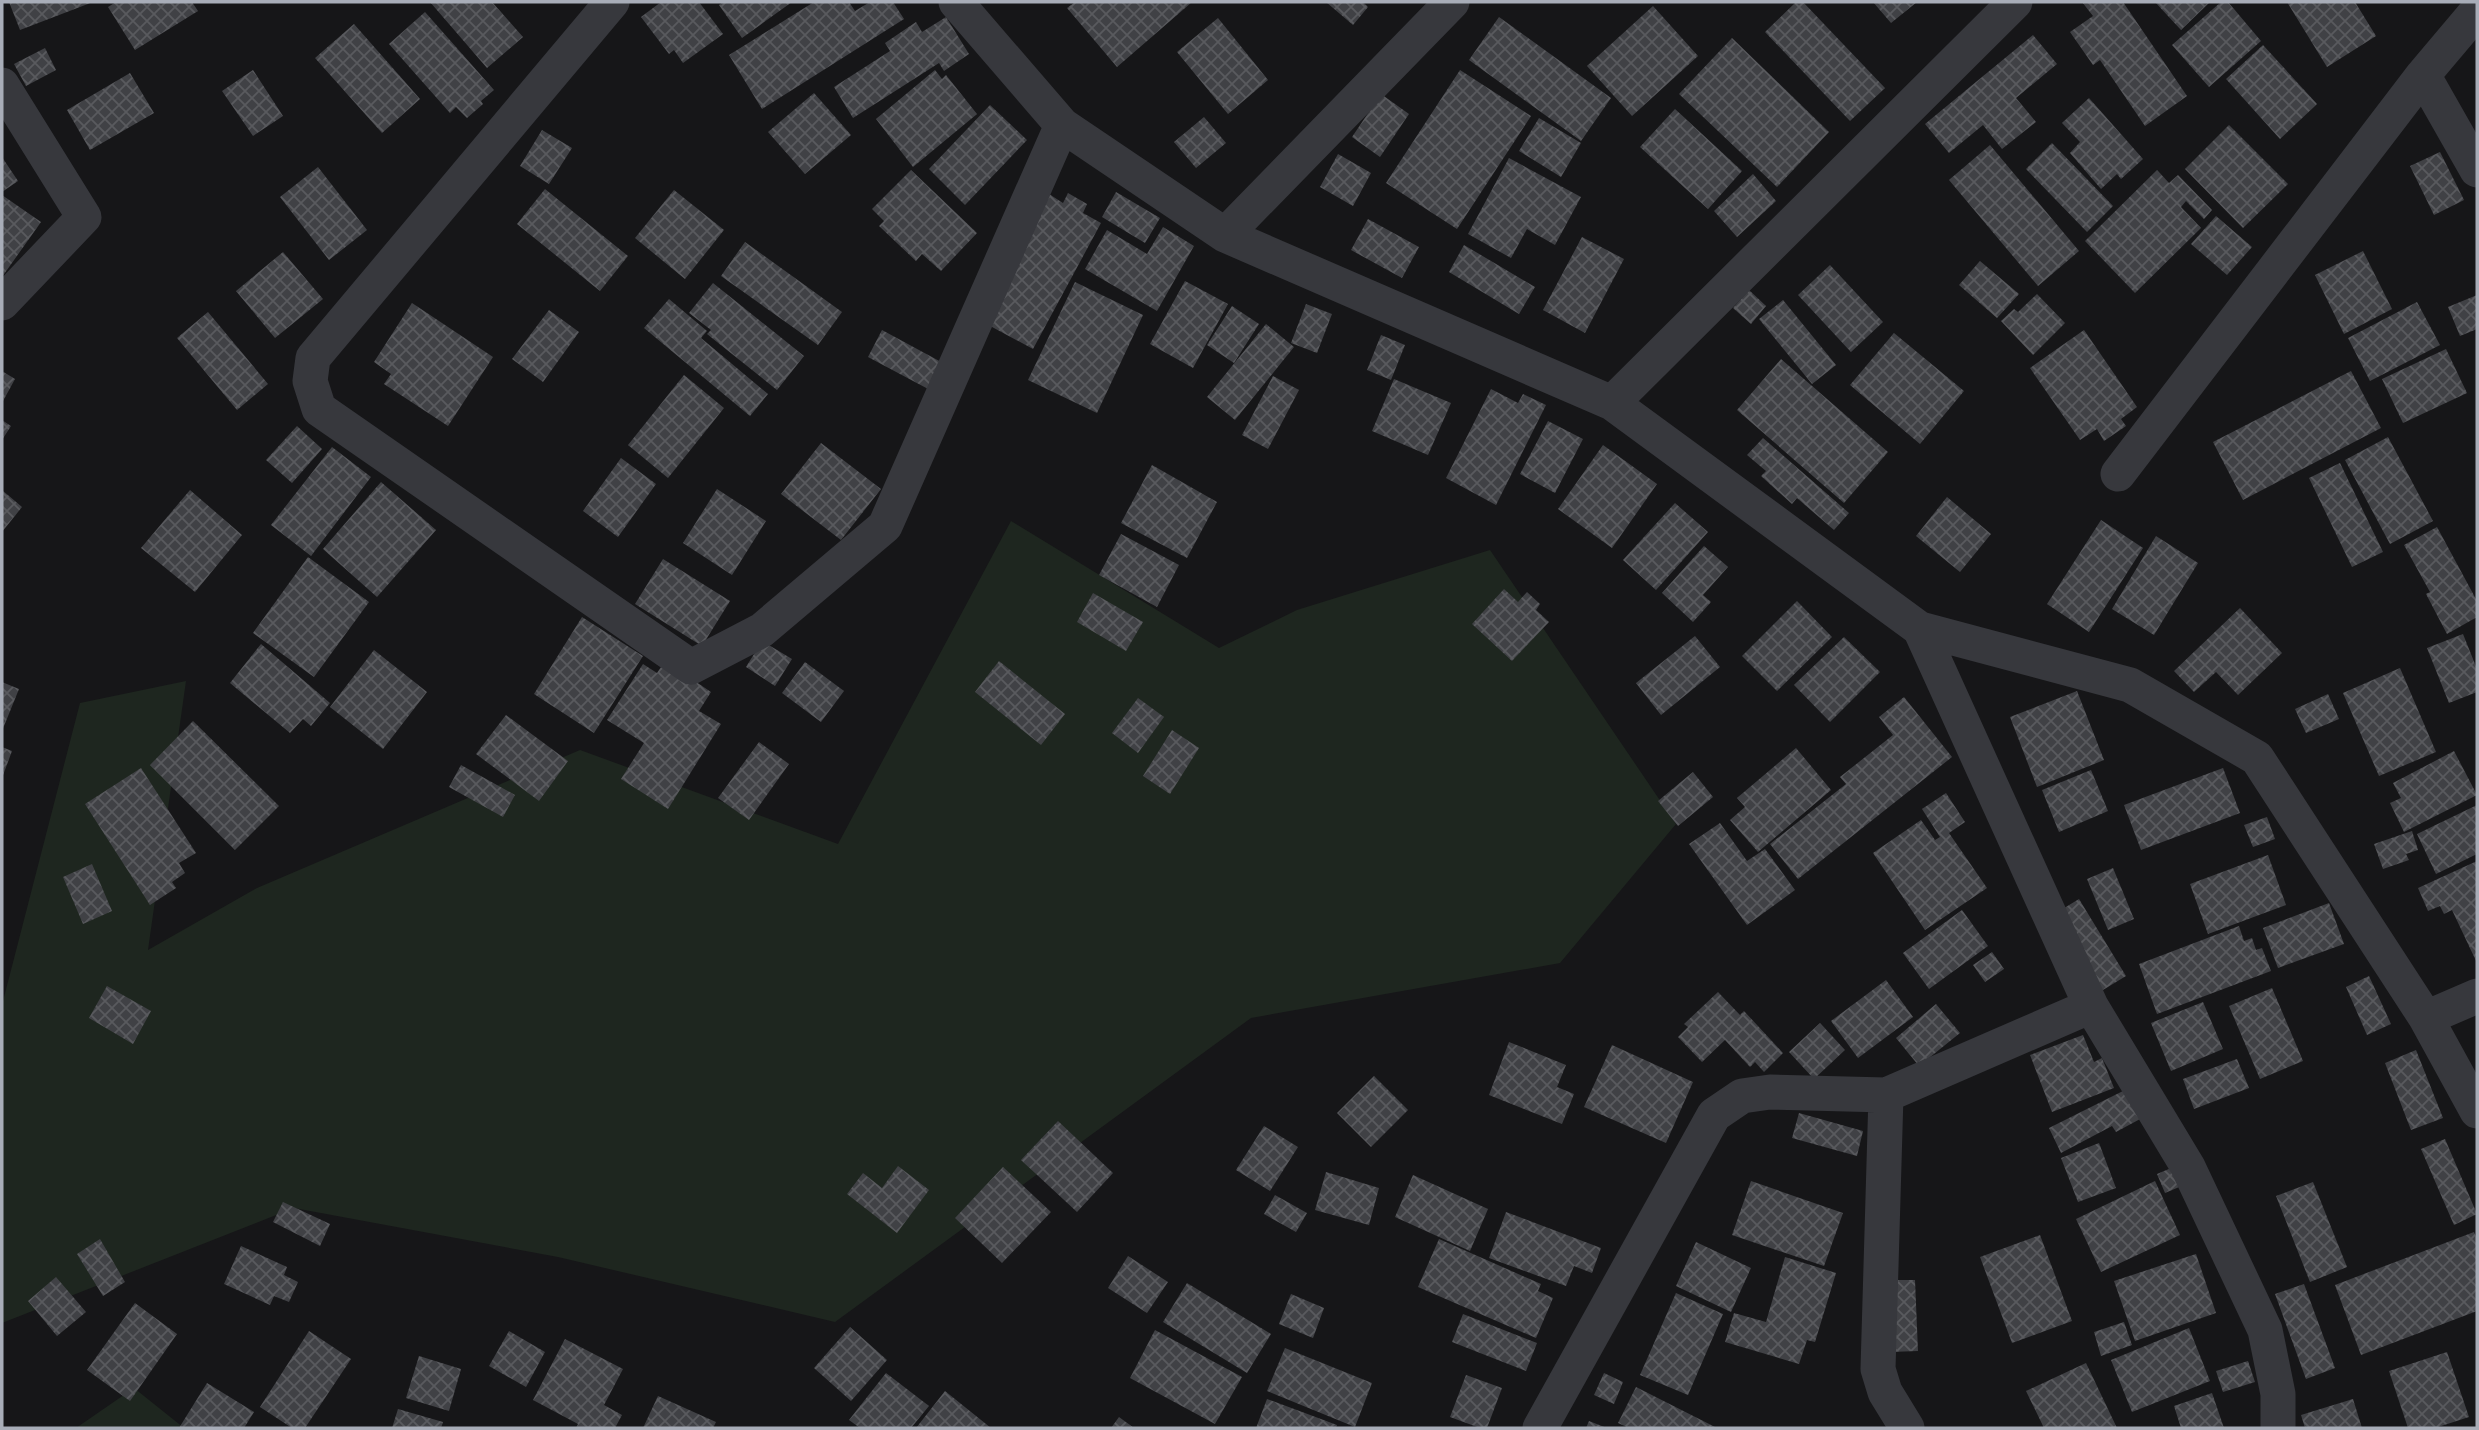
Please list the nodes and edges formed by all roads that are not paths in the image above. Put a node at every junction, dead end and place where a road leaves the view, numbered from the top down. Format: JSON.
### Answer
{"nodes":[{"id":1,"x":612,"y":2,"type":"edge"},
{"id":2,"x":956,"y":2,"type":"edge"},
{"id":3,"x":1452,"y":2,"type":"edge"},
{"id":4,"x":2015,"y":2,"type":"edge"},
{"id":5,"x":2477,"y":11,"type":"edge"},
{"id":6,"x":2423,"y":75,"type":"junction"},
{"id":7,"x":2,"y":85,"type":"edge"},
{"id":8,"x":1062,"y":125,"type":"junction"},
{"id":9,"x":2477,"y":170,"type":"edge"},
{"id":10,"x":1225,"y":235,"type":"junction"},
{"id":11,"x":2,"y":303,"type":"edge"},
{"id":12,"x":1612,"y":403,"type":"junction"},
{"id":13,"x":2118,"y":474,"type":"dead end"},
{"id":14,"x":1920,"y":629,"type":"junction"},
{"id":15,"x":2477,"y":996,"type":"edge"},
{"id":16,"x":2091,"y":1006,"type":"junction"},
{"id":17,"x":2426,"y":1018,"type":"junction"},
{"id":18,"x":1886,"y":1095,"type":"junction"},
{"id":19,"x":2477,"y":1111,"type":"edge"},
{"id":20,"x":1540,"y":1428,"type":"edge"},
{"id":21,"x":1907,"y":1428,"type":"edge"},
{"id":22,"x":2278,"y":1428,"type":"edge"}],
"edges":[{"from":1,"to":8,"type":"street"},
{"from":2,"to":8,"type":"street"},
{"from":3,"to":10,"type":"street"},
{"from":4,"to":12,"type":"street"},
{"from":5,"to":6,"type":"street"},
{"from":6,"to":9,"type":"street"},
{"from":6,"to":13,"type":"street"},
{"from":7,"to":11,"type":"street"},
{"from":8,"to":10,"type":"street"},
{"from":10,"to":12,"type":"street"},
{"from":12,"to":14,"type":"street"},
{"from":14,"to":16,"type":"street"},
{"from":14,"to":17,"type":"street"},
{"from":15,"to":17,"type":"street"},
{"from":16,"to":18,"type":"street"},
{"from":16,"to":22,"type":"street"},
{"from":17,"to":19,"type":"street"},
{"from":18,"to":20,"type":"street"},
{"from":18,"to":21,"type":"street"}]}
